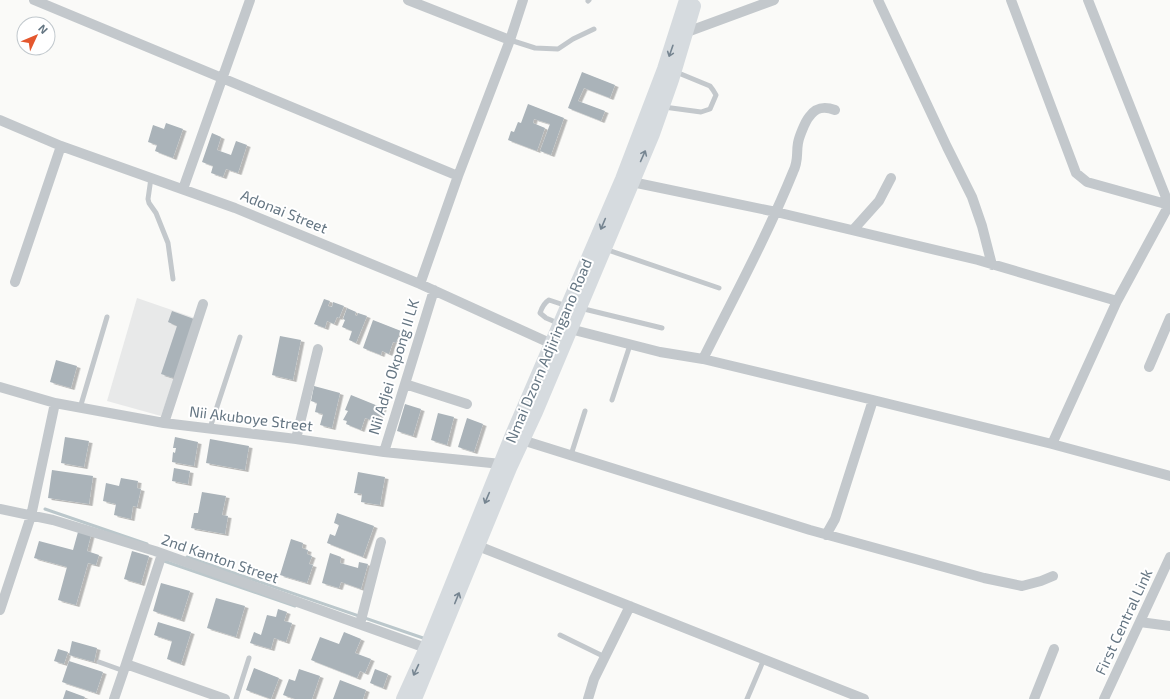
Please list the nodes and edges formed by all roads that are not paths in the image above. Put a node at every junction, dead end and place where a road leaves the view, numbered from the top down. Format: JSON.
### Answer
{"nodes":[{"id":1,"x":34,"y":0,"type":"edge"},
{"id":2,"x":250,"y":0,"type":"edge"},
{"id":3,"x":408,"y":0,"type":"edge"},
{"id":4,"x":523,"y":0,"type":"edge"},
{"id":5,"x":686,"y":0,"type":"edge"},
{"id":6,"x":696,"y":0,"type":"edge"},
{"id":7,"x":774,"y":0,"type":"edge"},
{"id":8,"x":878,"y":0,"type":"edge"},
{"id":9,"x":1011,"y":0,"type":"edge"},
{"id":10,"x":1088,"y":0,"type":"edge"},
{"id":11,"x":594,"y":29,"type":"dead end"},
{"id":12,"x":687,"y":32,"type":"junction"},
{"id":13,"x":510,"y":40,"type":"junction"},
{"id":14,"x":675,"y":72,"type":"junction"},
{"id":15,"x":223,"y":79,"type":"junction"},
{"id":16,"x":662,"y":107,"type":"junction"},
{"id":17,"x":835,"y":110,"type":"dead end"},
{"id":18,"x":0,"y":120,"type":"edge"},
{"id":19,"x":61,"y":146,"type":"junction"},
{"id":20,"x":458,"y":176,"type":"junction"},
{"id":21,"x":151,"y":178,"type":"junction"},
{"id":22,"x":891,"y":178,"type":"dead end"},
{"id":23,"x":632,"y":182,"type":"junction"},
{"id":24,"x":183,"y":189,"type":"junction"},
{"id":25,"x":1169,"y":205,"type":"edge"},
{"id":26,"x":776,"y":212,"type":"junction"},
{"id":27,"x":853,"y":230,"type":"junction"},
{"id":28,"x":604,"y":249,"type":"junction"},
{"id":29,"x":992,"y":265,"type":"junction"},
{"id":30,"x":172,"y":279,"type":"dead end"},
{"id":31,"x":15,"y":282,"type":"dead end"},
{"id":32,"x":420,"y":284,"type":"junction"},
{"id":33,"x":719,"y":288,"type":"dead end"},
{"id":34,"x":434,"y":290,"type":"junction"},
{"id":35,"x":1117,"y":301,"type":"junction"},
{"id":36,"x":203,"y":304,"type":"dead end"},
{"id":37,"x":573,"y":307,"type":"junction"},
{"id":38,"x":107,"y":317,"type":"dead end"},
{"id":39,"x":1170,"y":318,"type":"edge"},
{"id":40,"x":565,"y":327,"type":"junction"},
{"id":41,"x":662,"y":328,"type":"dead end"},
{"id":42,"x":240,"y":337,"type":"dead end"},
{"id":43,"x":552,"y":344,"type":"junction"},
{"id":44,"x":630,"y":345,"type":"junction"},
{"id":45,"x":318,"y":349,"type":"dead end"},
{"id":46,"x":703,"y":359,"type":"junction"},
{"id":47,"x":1149,"y":367,"type":"dead end"},
{"id":48,"x":405,"y":384,"type":"junction"},
{"id":49,"x":0,"y":387,"type":"edge"},
{"id":50,"x":612,"y":400,"type":"dead end"},
{"id":51,"x":874,"y":400,"type":"junction"},
{"id":52,"x":55,"y":403,"type":"junction"},
{"id":53,"x":467,"y":404,"type":"dead end"},
{"id":54,"x":80,"y":408,"type":"junction"},
{"id":55,"x":530,"y":409,"type":"junction"},
{"id":56,"x":585,"y":411,"type":"dead end"},
{"id":57,"x":164,"y":423,"type":"junction"},
{"id":58,"x":210,"y":428,"type":"junction"},
{"id":59,"x":296,"y":439,"type":"junction"},
{"id":60,"x":522,"y":440,"type":"junction"},
{"id":61,"x":1052,"y":444,"type":"junction"},
{"id":62,"x":384,"y":452,"type":"junction"},
{"id":63,"x":571,"y":455,"type":"junction"},
{"id":64,"x":501,"y":464,"type":"junction"},
{"id":65,"x":1170,"y":476,"type":"edge"},
{"id":66,"x":0,"y":509,"type":"edge"},
{"id":67,"x":32,"y":516,"type":"junction"},
{"id":68,"x":826,"y":535,"type":"junction"},
{"id":69,"x":381,"y":542,"type":"dead end"},
{"id":70,"x":478,"y":546,"type":"junction"},
{"id":71,"x":162,"y":554,"type":"junction"},
{"id":72,"x":1170,"y":557,"type":"edge"},
{"id":73,"x":1053,"y":576,"type":"dead end"},
{"id":74,"x":630,"y":606,"type":"junction"},
{"id":75,"x":0,"y":610,"type":"edge"},
{"id":76,"x":1140,"y":622,"type":"junction"},
{"id":77,"x":360,"y":624,"type":"junction"},
{"id":78,"x":1170,"y":626,"type":"edge"},
{"id":79,"x":560,"y":635,"type":"dead end"},
{"id":80,"x":426,"y":648,"type":"junction"},
{"id":81,"x":1054,"y":649,"type":"dead end"},
{"id":82,"x":249,"y":658,"type":"dead end"},
{"id":83,"x":605,"y":658,"type":"junction"},
{"id":84,"x":764,"y":659,"type":"junction"},
{"id":85,"x":99,"y":662,"type":"dead end"},
{"id":86,"x":125,"y":667,"type":"junction"},
{"id":87,"x":114,"y":699,"type":"edge"},
{"id":88,"x":225,"y":699,"type":"edge"},
{"id":89,"x":236,"y":699,"type":"edge"},
{"id":90,"x":403,"y":699,"type":"edge"},
{"id":91,"x":415,"y":699,"type":"edge"},
{"id":92,"x":588,"y":699,"type":"edge"},
{"id":93,"x":747,"y":699,"type":"edge"},
{"id":94,"x":864,"y":699,"type":"edge"},
{"id":95,"x":1034,"y":699,"type":"edge"},
{"id":96,"x":1104,"y":699,"type":"edge"}],
"edges":[{"from":1,"to":15,"type":"street"},
{"from":2,"to":15,"type":"street"},
{"from":3,"to":13,"type":"street"},
{"from":4,"to":13,"type":"street"},
{"from":5,"to":37,"type":"main road","name":"Nmai Dzorn Adjiringano Road","one_way":true},
{"from":6,"to":12,"type":"main road","name":"Nmai Dzorn Adjiringano Road"},
{"from":7,"to":12,"type":"street"},
{"from":8,"to":29,"type":"street"},
{"from":9,"to":25,"type":"street"},
{"from":10,"to":25,"type":"street"},
{"from":11,"to":13,"type":"lane"},
{"from":12,"to":14,"type":"main road","name":"Nmai Dzorn Adjiringano Road"},
{"from":13,"to":20,"type":"street"},
{"from":14,"to":16,"type":"main road","name":"Nmai Dzorn Adjiringano Road"},
{"from":14,"to":16,"type":"lane"},
{"from":15,"to":20,"type":"street"},
{"from":15,"to":24,"type":"street"},
{"from":23,"to":16,"type":"main road","name":"Nmai Dzorn Adjiringano Road","one_way":true},
{"from":17,"to":26,"type":"street"},
{"from":18,"to":19,"type":"street","name":"Adonai Street"},
{"from":19,"to":21,"type":"street","name":"Adonai Street"},
{"from":19,"to":31,"type":"street"},
{"from":20,"to":32,"type":"street"},
{"from":21,"to":24,"type":"street","name":"Adonai Street"},
{"from":21,"to":30,"type":"lane"},
{"from":22,"to":27,"type":"street"},
{"from":23,"to":26,"type":"street"},
{"from":23,"to":28,"type":"main road","name":"Nmai Dzorn Adjiringano Road"},
{"from":24,"to":32,"type":"street","name":"Adonai Street"},
{"from":25,"to":35,"type":"street"},
{"from":26,"to":27,"type":"street"},
{"from":26,"to":46,"type":"street"},
{"from":27,"to":29,"type":"street"},
{"from":28,"to":33,"type":"lane"},
{"from":28,"to":37,"type":"main road","name":"Nmai Dzorn Adjiringano Road"},
{"from":29,"to":35,"type":"street"},
{"from":32,"to":34,"type":"street","name":"Adonai Street"},
{"from":34,"to":43,"type":"street","name":"Adonai Street"},
{"from":34,"to":48,"type":"street","name":"Nii Adjei Okpong II LK"},
{"from":35,"to":61,"type":"street"},
{"from":36,"to":57,"type":"street"},
{"from":37,"to":40,"type":"main road","name":"Nmai Dzorn Adjiringano Road"},
{"from":37,"to":40,"type":"lane"},
{"from":37,"to":41,"type":"lane"},
{"from":38,"to":54,"type":"lane"},
{"from":39,"to":47,"type":"street"},
{"from":40,"to":43,"type":"main road","name":"Nmai Dzorn Adjiringano Road"},
{"from":40,"to":44,"type":"street"},
{"from":40,"to":55,"type":"main road","name":"Nmai Dzorn Adjiringano Road"},
{"from":42,"to":58,"type":"lane"},
{"from":43,"to":55,"type":"main road","name":"Nmai Dzorn Adjiringano Road"},
{"from":44,"to":46,"type":"street"},
{"from":44,"to":50,"type":"lane"},
{"from":45,"to":59,"type":"street"},
{"from":46,"to":51,"type":"street"},
{"from":48,"to":53,"type":"street"},
{"from":48,"to":62,"type":"street","name":"Nii Adjei Okpong II LK"},
{"from":49,"to":52,"type":"street","name":"Nii Akuboye Street"},
{"from":51,"to":61,"type":"street"},
{"from":51,"to":68,"type":"street"},
{"from":52,"to":54,"type":"street","name":"Nii Akuboye Street"},
{"from":52,"to":67,"type":"street"},
{"from":54,"to":57,"type":"street","name":"Nii Akuboye Street"},
{"from":55,"to":60,"type":"main road","name":"Nmai Dzorn Adjiringano Road"},
{"from":55,"to":64,"type":"main road","name":"Nmai Dzorn Adjiringano Road"},
{"from":56,"to":63,"type":"lane"},
{"from":57,"to":58,"type":"street","name":"Nii Akuboye Street"},
{"from":58,"to":59,"type":"street","name":"Nii Akuboye Street"},
{"from":59,"to":62,"type":"street","name":"Nii Akuboye Street"},
{"from":60,"to":63,"type":"street"},
{"from":60,"to":70,"type":"main road","name":"Nmai Dzorn Adjiringano Road"},
{"from":61,"to":65,"type":"street"},
{"from":62,"to":64,"type":"street","name":"Nii Akuboye Street"},
{"from":63,"to":68,"type":"street"},
{"from":64,"to":80,"type":"main road","name":"Nmai Dzorn Adjiringano Road","one_way":true},
{"from":66,"to":67,"type":"street","name":"2nd Kanton Street"},
{"from":67,"to":71,"type":"street","name":"2nd Kanton Street"},
{"from":67,"to":75,"type":"street"},
{"from":68,"to":73,"type":"street"},
{"from":69,"to":77,"type":"street"},
{"from":70,"to":74,"type":"street"},
{"from":91,"to":70,"type":"main road","name":"Nmai Dzorn Adjiringano Road","one_way":true},
{"from":71,"to":77,"type":"street","name":"2nd Kanton Street"},
{"from":71,"to":86,"type":"street"},
{"from":72,"to":76,"type":"street","name":"First Central Link"},
{"from":74,"to":83,"type":"street"},
{"from":74,"to":84,"type":"street"},
{"from":76,"to":78,"type":"street"},
{"from":76,"to":96,"type":"street","name":"First Central Link"},
{"from":77,"to":80,"type":"street","name":"2nd Kanton Street"},
{"from":79,"to":83,"type":"lane"},
{"from":80,"to":90,"type":"main road","name":"Nmai Dzorn Adjiringano Road","one_way":true},
{"from":81,"to":95,"type":"street"},
{"from":82,"to":89,"type":"lane"},
{"from":83,"to":92,"type":"street"},
{"from":84,"to":93,"type":"lane"},
{"from":84,"to":94,"type":"street"},
{"from":85,"to":86,"type":"lane"},
{"from":86,"to":87,"type":"street"},
{"from":86,"to":88,"type":"street"}]}
